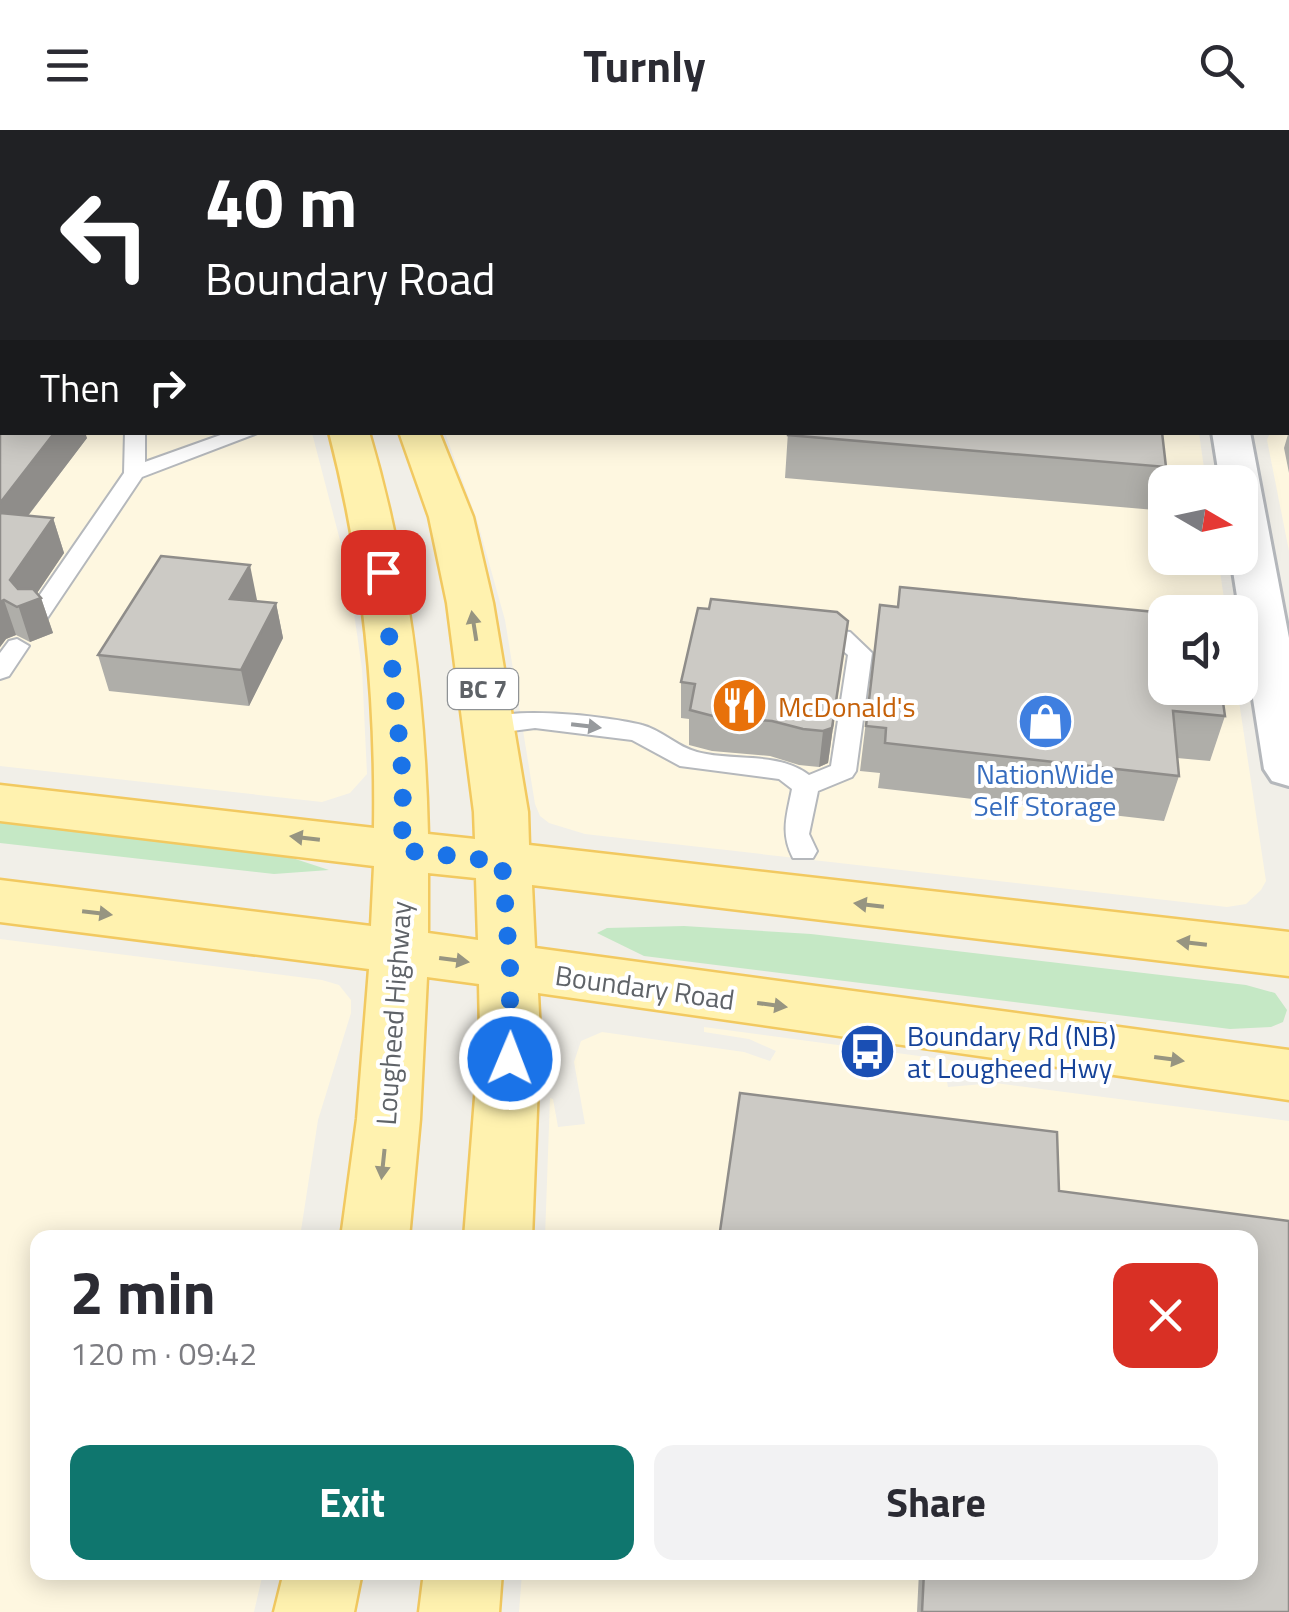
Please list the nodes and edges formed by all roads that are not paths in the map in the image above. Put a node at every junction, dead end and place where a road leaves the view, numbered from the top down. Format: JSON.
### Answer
{"nodes":[{"id":1,"x":135,"y":435,"type":"edge"},
{"id":2,"x":242,"y":435,"type":"edge"},
{"id":3,"x":350,"y":435,"type":"edge"},
{"id":4,"x":420,"y":435,"type":"edge"},
{"id":5,"x":1232,"y":435,"type":"edge"},
{"id":6,"x":1237,"y":465,"type":"edge"},
{"id":7,"x":134,"y":473,"type":"junction"},
{"id":8,"x":1256,"y":575,"type":"edge"},
{"id":9,"x":38,"y":615,"type":"edge"},
{"id":10,"x":786,"y":631,"type":"edge"},
{"id":11,"x":17,"y":646,"type":"dead end"},
{"id":12,"x":0,"y":671,"type":"edge"},
{"id":13,"x":489,"y":726,"type":"junction"},
{"id":14,"x":1289,"y":769,"type":"edge"},
{"id":15,"x":806,"y":786,"type":"junction"},
{"id":16,"x":0,"y":803,"type":"edge"},
{"id":17,"x":402,"y":850,"type":"junction"},
{"id":18,"x":803,"y":850,"type":"dead end"},
{"id":19,"x":502,"y":862,"type":"junction"},
{"id":20,"x":0,"y":901,"type":"edge"},
{"id":21,"x":399,"y":952,"type":"junction"},
{"id":22,"x":1289,"y":954,"type":"edge"},
{"id":23,"x":510,"y":968,"type":"junction"},
{"id":24,"x":1289,"y":1075,"type":"edge"},
{"id":25,"x":376,"y":1230,"type":"edge"},
{"id":26,"x":499,"y":1230,"type":"edge"},
{"id":27,"x":320,"y":1580,"type":"edge"},
{"id":28,"x":463,"y":1580,"type":"edge"},
{"id":29,"x":314,"y":1612,"type":"edge"},
{"id":30,"x":458,"y":1612,"type":"edge"}],
"edges":[{"from":1,"to":7,"type":"lane"},
{"from":2,"to":7,"type":"lane"},
{"from":3,"to":17,"type":"main road","name":"Lougheed Highway"},
{"from":13,"to":4,"type":"main road","number":"BC 7","one_way":true},
{"from":5,"to":6,"type":"street"},
{"from":7,"to":9,"type":"lane"},
{"from":8,"to":14,"type":"street"},
{"from":10,"to":15,"type":"lane"},
{"from":11,"to":12,"type":"lane"},
{"from":13,"to":15,"type":"lane","one_way":true},
{"from":13,"to":19,"type":"main road","number":"BC 7"},
{"from":15,"to":18,"type":"lane"},
{"from":17,"to":16,"type":"main road","one_way":true},
{"from":17,"to":19,"type":"main road"},
{"from":17,"to":21,"type":"main road","name":"Lougheed Highway"},
{"from":22,"to":19,"type":"main road","one_way":true},
{"from":19,"to":23,"type":"main road","number":"BC 7"},
{"from":20,"to":21,"type":"main road","name":"Boundary Road","one_way":true},
{"from":21,"to":23,"type":"main road","name":"Boundary Road","one_way":true},
{"from":21,"to":25,"type":"main road","name":"Lougheed Highway","one_way":true},
{"from":23,"to":24,"type":"main road","name":"Boundary Road","one_way":true},
{"from":23,"to":26,"type":"main road","number":"BC 7"},
{"from":27,"to":29,"type":"main road"},
{"from":28,"to":30,"type":"main road"}]}
